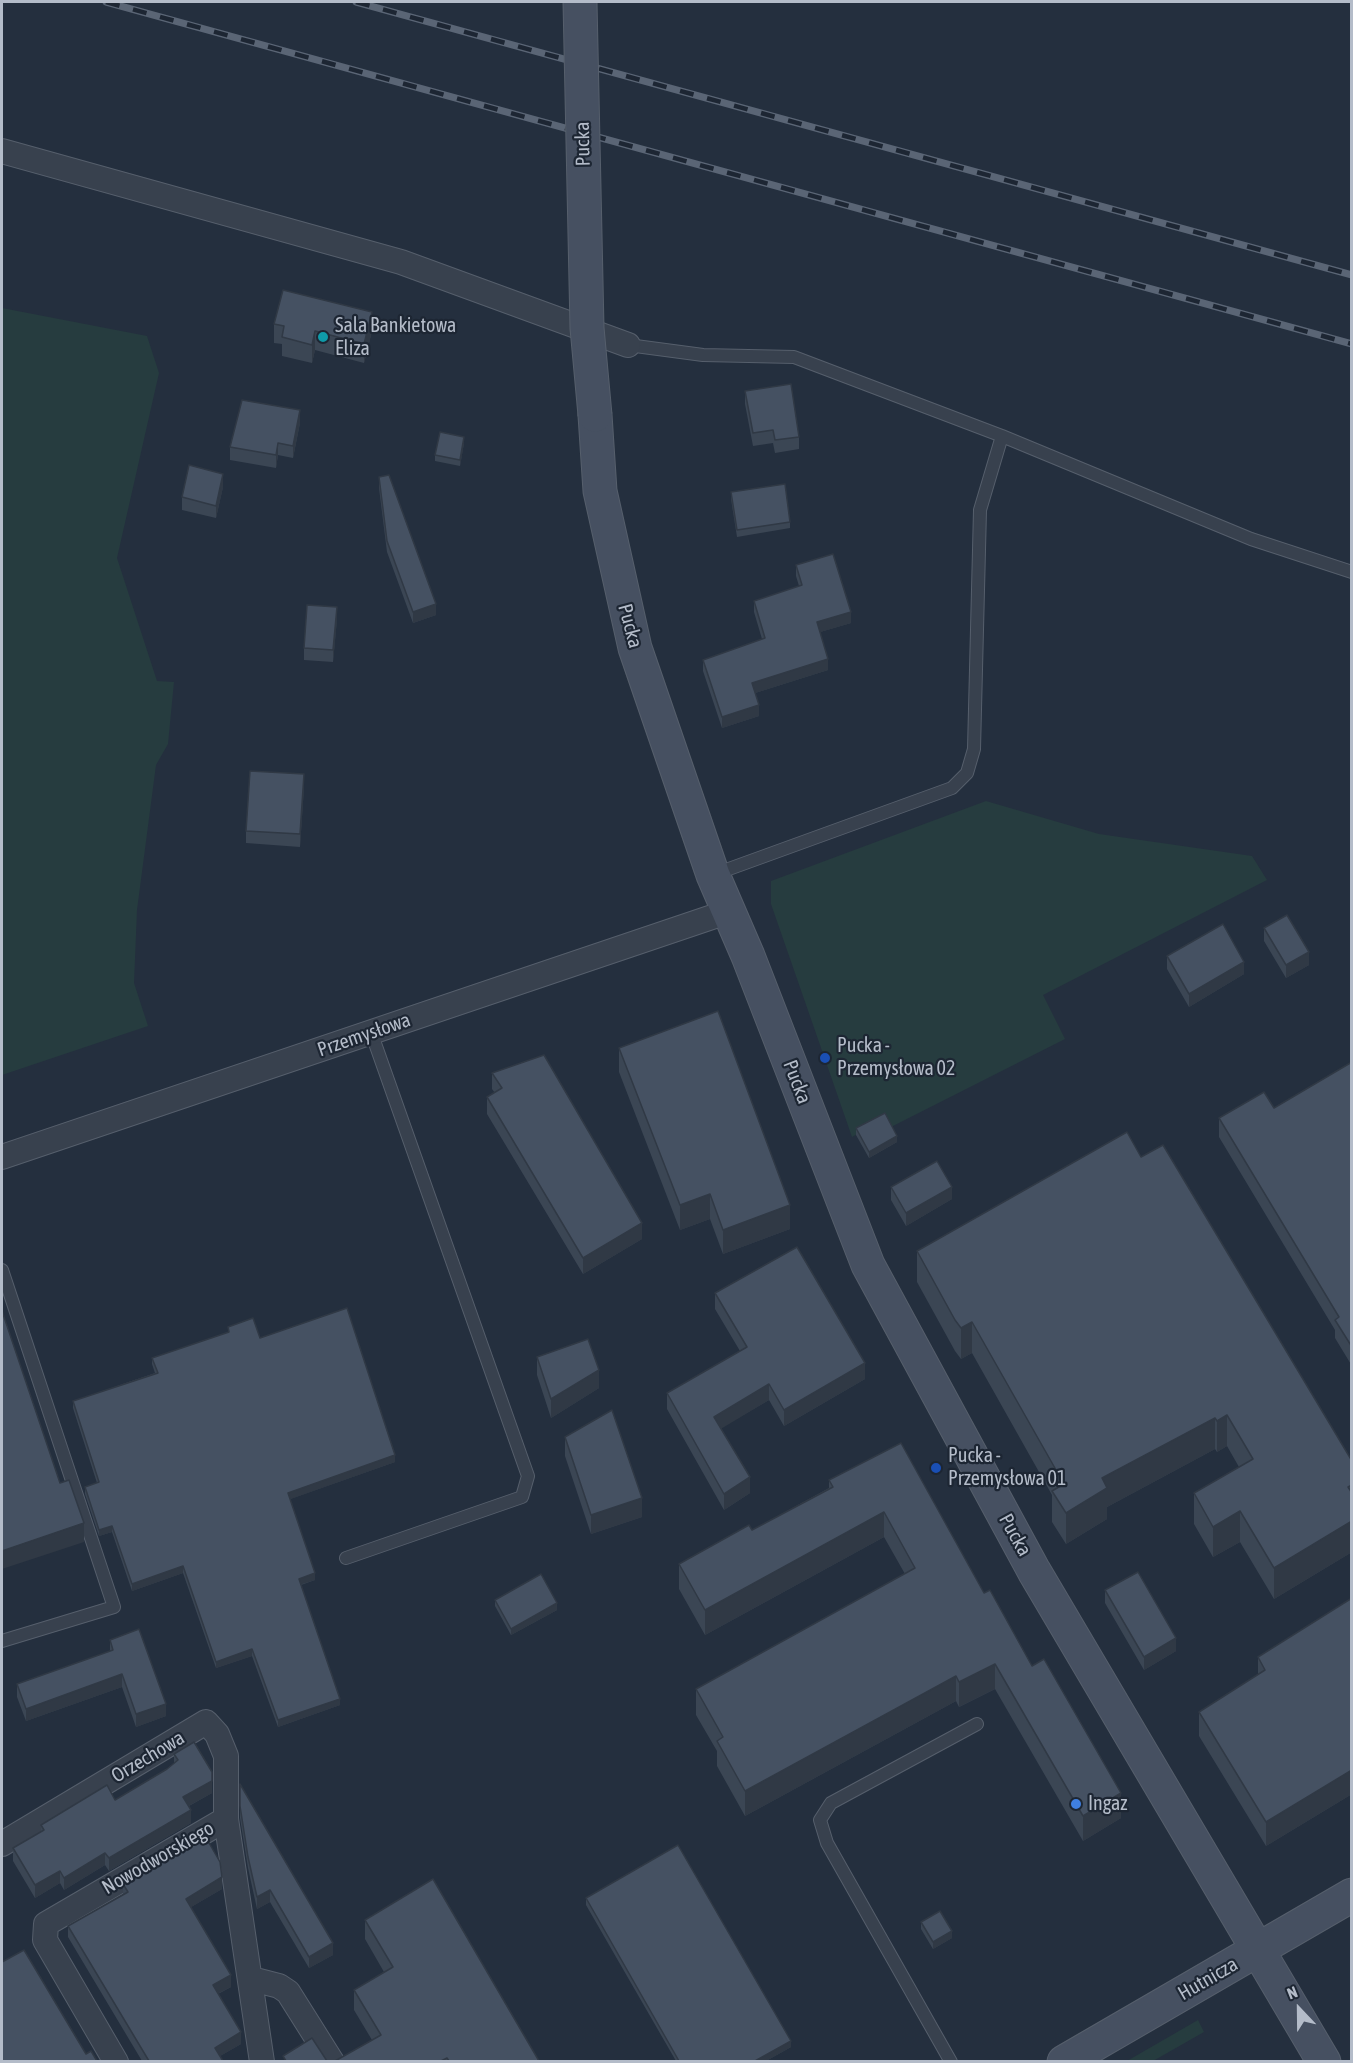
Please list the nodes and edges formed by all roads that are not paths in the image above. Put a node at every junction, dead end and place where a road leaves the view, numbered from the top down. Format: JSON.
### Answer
{"nodes":[{"id":1,"x":580,"y":2,"type":"edge"},
{"id":2,"x":2,"y":151,"type":"edge"},
{"id":3,"x":628,"y":345,"type":"joint"},
{"id":4,"x":1002,"y":436,"type":"junction"},
{"id":5,"x":1352,"y":573,"type":"edge"},
{"id":6,"x":713,"y":875,"type":"junction"},
{"id":7,"x":727,"y":912,"type":"junction"},
{"id":8,"x":371,"y":1032,"type":"junction"},
{"id":9,"x":2,"y":1157,"type":"edge"},
{"id":10,"x":2,"y":1269,"type":"edge"},
{"id":11,"x":346,"y":1558,"type":"dead end"},
{"id":12,"x":2,"y":1641,"type":"edge"},
{"id":13,"x":977,"y":1724,"type":"dead end"},
{"id":14,"x":226,"y":1819,"type":"junction"},
{"id":15,"x":2,"y":1844,"type":"edge"},
{"id":16,"x":1352,"y":1895,"type":"edge"},
{"id":17,"x":1258,"y":1950,"type":"junction"},
{"id":18,"x":252,"y":1979,"type":"junction"},
{"id":19,"x":116,"y":2061,"type":"edge"},
{"id":20,"x":262,"y":2061,"type":"edge"},
{"id":21,"x":332,"y":2061,"type":"edge"},
{"id":22,"x":951,"y":2061,"type":"edge"},
{"id":23,"x":1064,"y":2061,"type":"edge"},
{"id":24,"x":1324,"y":2061,"type":"edge"}],
"edges":[{"from":1,"to":6,"type":"street","name":"Pucka","bridge":true},
{"from":2,"to":3,"type":"street"},
{"from":3,"to":4,"type":"lane"},
{"from":4,"to":5,"type":"lane"},
{"from":4,"to":6,"type":"lane"},
{"from":6,"to":7,"type":"street","name":"Pucka"},
{"from":7,"to":8,"type":"street","name":"Przemysłowa"},
{"from":7,"to":17,"type":"street","name":"Pucka"},
{"from":8,"to":9,"type":"street","name":"Przemysłowa"},
{"from":8,"to":11,"type":"lane"},
{"from":10,"to":12,"type":"lane"},
{"from":13,"to":22,"type":"lane"},
{"from":14,"to":15,"type":"street","name":"Orzechowa"},
{"from":14,"to":18,"type":"street","name":"Nowodworskiego"},
{"from":14,"to":19,"type":"street","name":"Nowodworskiego"},
{"from":16,"to":17,"type":"street","name":"Hutnicza"},
{"from":17,"to":23,"type":"street","name":"Hutnicza"},
{"from":17,"to":24,"type":"street","name":"Pucka"},
{"from":18,"to":20,"type":"street","name":"Nowodworskiego"},
{"from":18,"to":21,"type":"street"}]}
